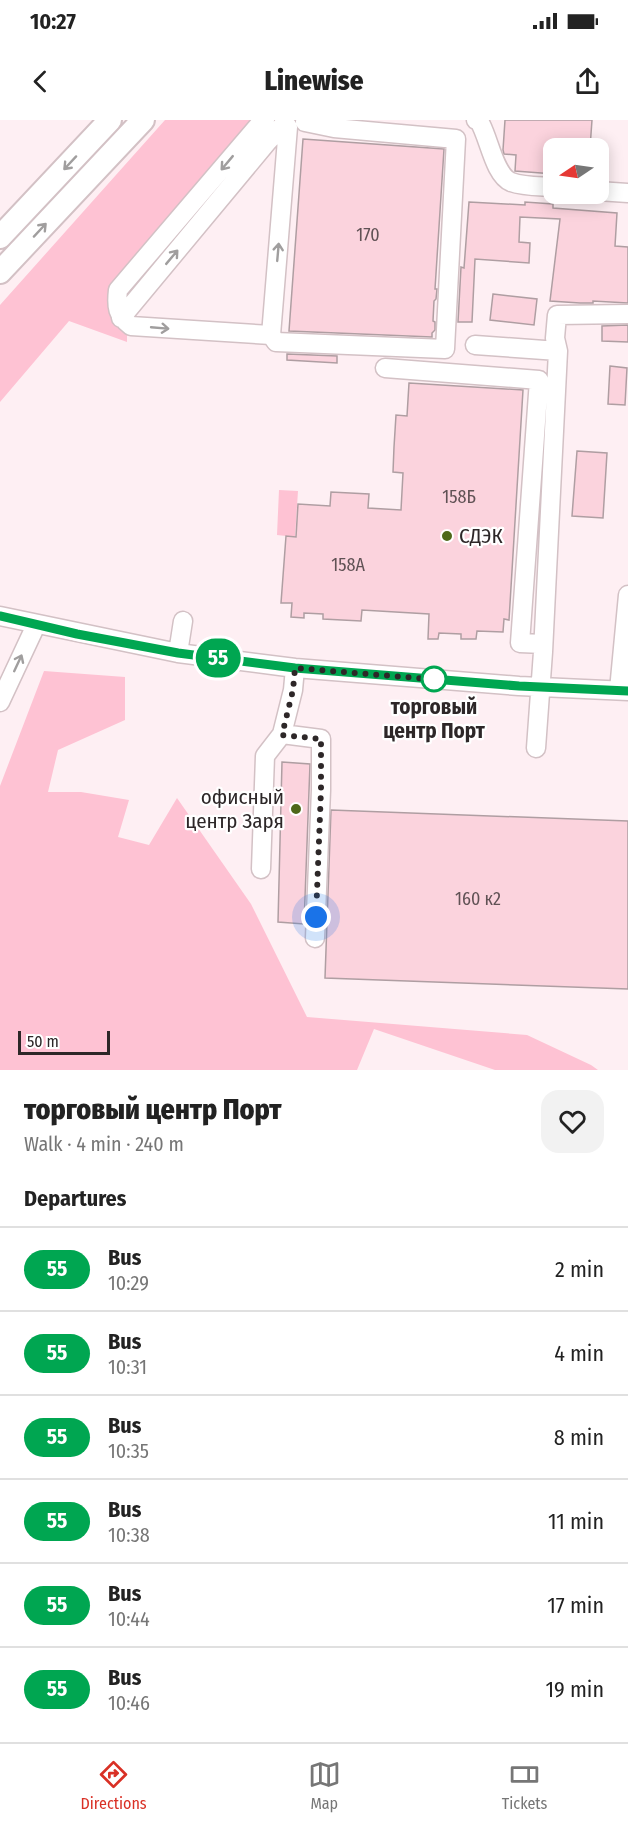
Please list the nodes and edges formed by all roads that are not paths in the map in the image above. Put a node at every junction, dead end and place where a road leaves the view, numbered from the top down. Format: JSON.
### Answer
{"nodes":[{"id":1,"x":144,"y":120,"type":"edge"},
{"id":2,"x":476,"y":120,"type":"edge"},
{"id":3,"x":107,"y":121,"type":"edge"},
{"id":4,"x":287,"y":122,"type":"edge"},
{"id":5,"x":543,"y":186,"type":"edge"},
{"id":6,"x":609,"y":192,"type":"edge"},
{"id":7,"x":628,"y":193,"type":"edge"},
{"id":8,"x":0,"y":237,"type":"edge"},
{"id":9,"x":0,"y":272,"type":"edge"},
{"id":10,"x":628,"y":314,"type":"edge"},
{"id":11,"x":271,"y":335,"type":"junction"},
{"id":12,"x":475,"y":345,"type":"dead end"},
{"id":13,"x":558,"y":351,"type":"junction"},
{"id":14,"x":385,"y":368,"type":"dead end"},
{"id":15,"x":628,"y":595,"type":"edge"},
{"id":16,"x":0,"y":616,"type":"edge"},
{"id":17,"x":183,"y":621,"type":"dead end"},
{"id":18,"x":36,"y":625,"type":"junction"},
{"id":19,"x":543,"y":644,"type":"junction"},
{"id":20,"x":178,"y":653,"type":"junction"},
{"id":21,"x":295,"y":668,"type":"junction"},
{"id":22,"x":540,"y":687,"type":"junction"},
{"id":23,"x":624,"y":690,"type":"edge"},
{"id":24,"x":0,"y":702,"type":"edge"},
{"id":25,"x":282,"y":735,"type":"junction"},
{"id":26,"x":536,"y":748,"type":"dead end"},
{"id":27,"x":261,"y":869,"type":"dead end"},
{"id":28,"x":315,"y":938,"type":"dead end"}],
"edges":[{"from":9,"to":1,"type":"main road","one_way":true},
{"from":2,"to":5,"type":"street"},
{"from":3,"to":8,"type":"main road","one_way":true},
{"from":11,"to":4,"type":"street","one_way":true},
{"from":4,"to":11,"type":"street","one_way":true},
{"from":4,"to":11,"type":"street"},
{"from":6,"to":7,"type":"street"},
{"from":10,"to":13,"type":"street"},
{"from":12,"to":13,"type":"street"},
{"from":13,"to":19,"type":"street"},
{"from":14,"to":19,"type":"street"},
{"from":15,"to":23,"type":"street"},
{"from":16,"to":18,"type":"street"},
{"from":17,"to":20,"type":"street"},
{"from":18,"to":20,"type":"street"},
{"from":24,"to":18,"type":"street","one_way":true},
{"from":19,"to":22,"type":"street"},
{"from":20,"to":21,"type":"street"},
{"from":21,"to":22,"type":"street"},
{"from":21,"to":25,"type":"street"},
{"from":22,"to":23,"type":"street"},
{"from":22,"to":26,"type":"street"},
{"from":25,"to":27,"type":"street"},
{"from":25,"to":28,"type":"street"}]}
